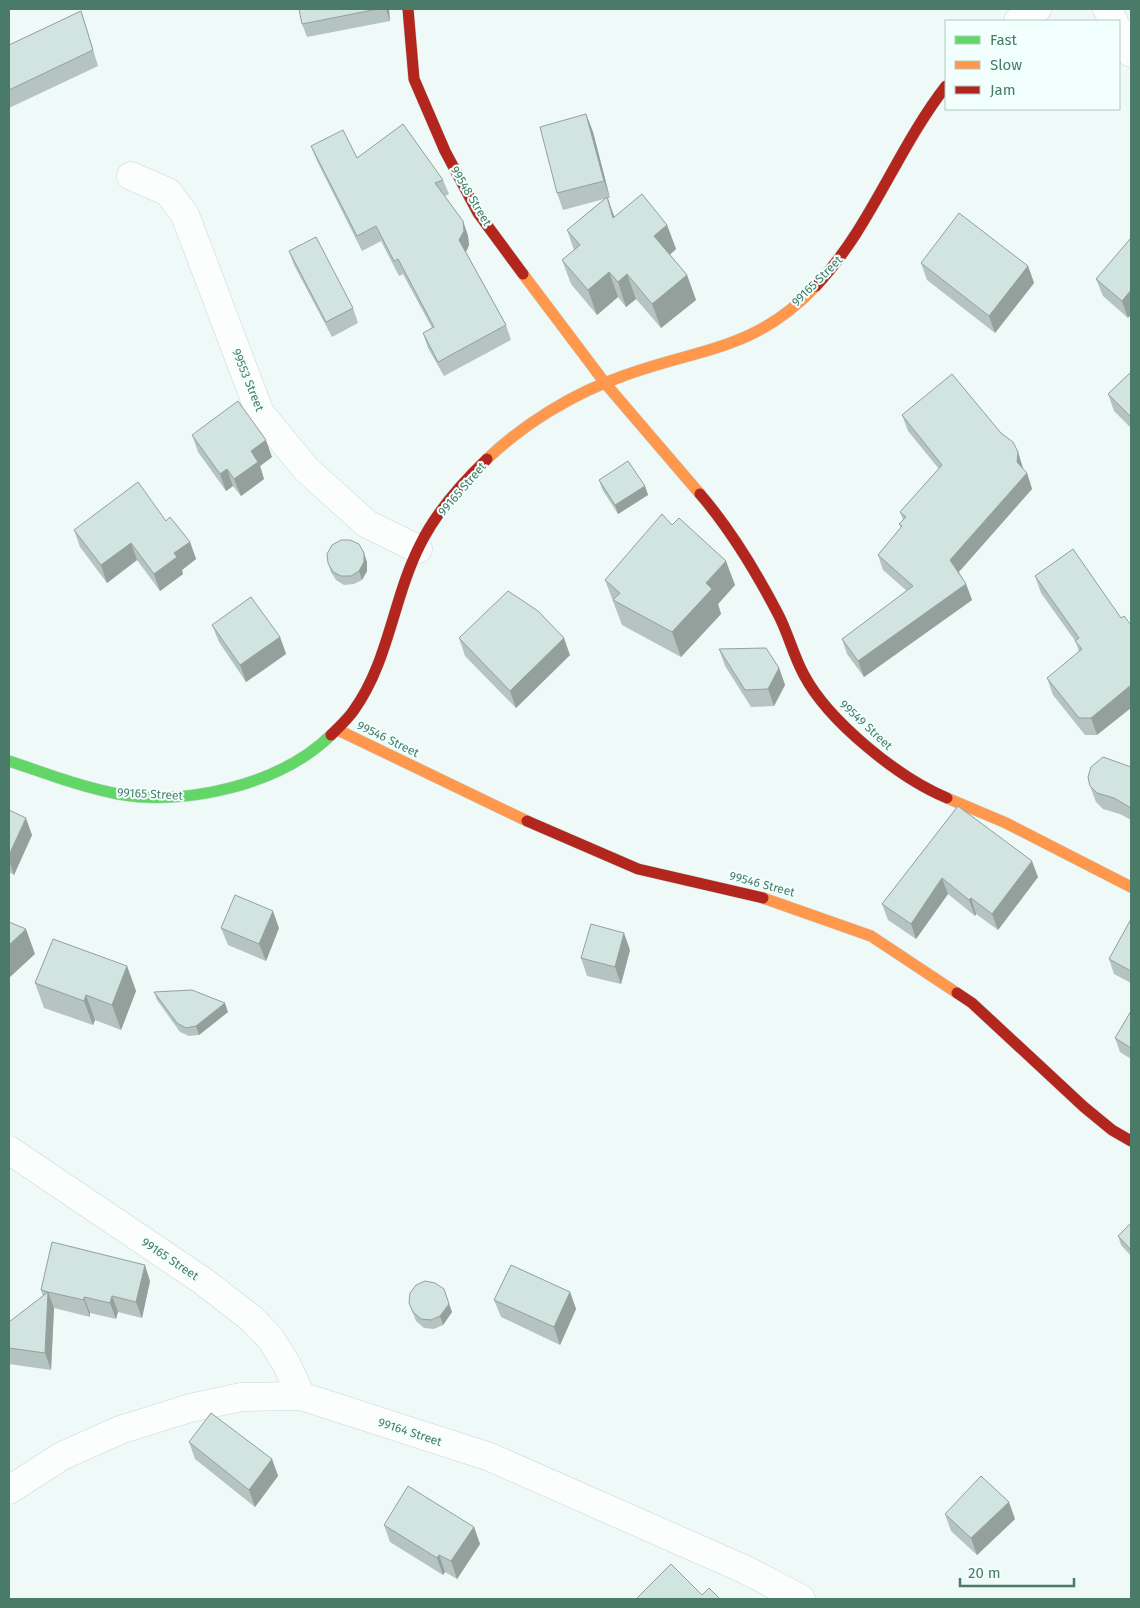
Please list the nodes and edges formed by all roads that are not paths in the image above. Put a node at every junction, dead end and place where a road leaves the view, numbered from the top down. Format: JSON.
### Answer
{"nodes":[{"id":1,"x":408,"y":9,"type":"edge"},
{"id":2,"x":1037,"y":9,"type":"edge"},
{"id":3,"x":1107,"y":9,"type":"edge"},
{"id":4,"x":1020,"y":20,"type":"edge"},
{"id":5,"x":1113,"y":20,"type":"edge"},
{"id":6,"x":1120,"y":32,"type":"edge"},
{"id":7,"x":1131,"y":53,"type":"edge"},
{"id":8,"x":945,"y":87,"type":"edge"},
{"id":9,"x":131,"y":176,"type":"dead end"},
{"id":10,"x":605,"y":383,"type":"junction"},
{"id":11,"x":418,"y":549,"type":"junction"},
{"id":12,"x":340,"y":731,"type":"junction"},
{"id":13,"x":9,"y":761,"type":"edge"},
{"id":14,"x":1131,"y":887,"type":"edge"},
{"id":15,"x":1131,"y":1142,"type":"edge"},
{"id":16,"x":9,"y":1150,"type":"edge"},
{"id":17,"x":301,"y":1396,"type":"junction"},
{"id":18,"x":9,"y":1490,"type":"edge"},
{"id":19,"x":801,"y":1599,"type":"edge"}],
"edges":[{"from":1,"to":10,"type":"street","name":"99548 Street"},
{"from":2,"to":4,"type":"street"},
{"from":3,"to":5,"type":"street"},
{"from":6,"to":7,"type":"street"},
{"from":8,"to":10,"type":"street","name":"99165 Street"},
{"from":9,"to":11,"type":"street","name":"99553 Street"},
{"from":10,"to":11,"type":"street","name":"99165 Street"},
{"from":10,"to":14,"type":"street","name":"99549 Street"},
{"from":11,"to":12,"type":"street","name":"99165 Street"},
{"from":12,"to":13,"type":"street","name":"99165 Street"},
{"from":12,"to":15,"type":"street","name":"99546 Street"},
{"from":16,"to":17,"type":"street","name":"99165 Street"},
{"from":17,"to":18,"type":"street","name":"99164 Street"},
{"from":17,"to":19,"type":"street","name":"99164 Street"}]}
